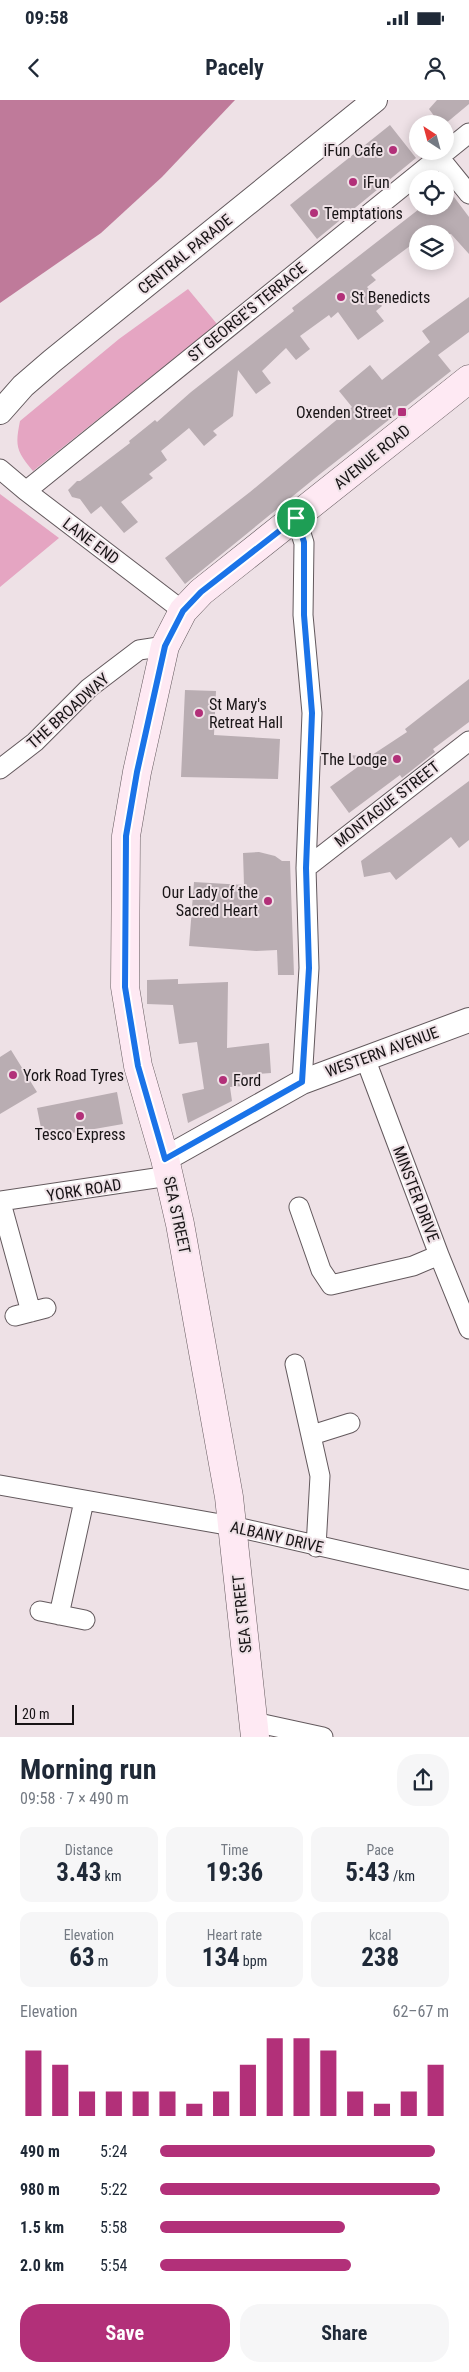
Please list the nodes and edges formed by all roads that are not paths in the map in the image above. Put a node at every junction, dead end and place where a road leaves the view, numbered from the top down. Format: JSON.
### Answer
{"nodes":[{"id":1,"x":375,"y":100,"type":"edge"},
{"id":2,"x":469,"y":133,"type":"edge"},
{"id":3,"x":454,"y":145,"type":"edge"},
{"id":4,"x":435,"y":160,"type":"edge"},
{"id":5,"x":441,"y":160,"type":"edge"},
{"id":6,"x":469,"y":194,"type":"edge"},
{"id":7,"x":469,"y":379,"type":"edge"},
{"id":8,"x":0,"y":412,"type":"edge"},
{"id":9,"x":0,"y":469,"type":"edge"},
{"id":10,"x":26,"y":491,"type":"junction"},
{"id":11,"x":296,"y":518,"type":"junction"},
{"id":12,"x":183,"y":611,"type":"junction"},
{"id":13,"x":165,"y":646,"type":"junction"},
{"id":14,"x":469,"y":740,"type":"edge"},
{"id":15,"x":0,"y":769,"type":"edge"},
{"id":16,"x":306,"y":868,"type":"junction"},
{"id":17,"x":469,"y":1020,"type":"edge"},
{"id":18,"x":365,"y":1058,"type":"junction"},
{"id":19,"x":302,"y":1082,"type":"junction"},
{"id":20,"x":167,"y":1167,"type":"junction"},
{"id":21,"x":0,"y":1202,"type":"edge"},
{"id":22,"x":299,"y":1207,"type":"dead end"},
{"id":23,"x":438,"y":1256,"type":"junction"},
{"id":24,"x":31,"y":1312,"type":"dead end"},
{"id":25,"x":469,"y":1329,"type":"edge"},
{"id":26,"x":296,"y":1364,"type":"dead end"},
{"id":27,"x":350,"y":1423,"type":"dead end"},
{"id":28,"x":312,"y":1434,"type":"junction"},
{"id":29,"x":0,"y":1484,"type":"edge"},
{"id":30,"x":84,"y":1501,"type":"junction"},
{"id":31,"x":232,"y":1526,"type":"junction"},
{"id":32,"x":316,"y":1547,"type":"junction"},
{"id":33,"x":469,"y":1580,"type":"edge"},
{"id":34,"x":40,"y":1611,"type":"dead end"},
{"id":35,"x":59,"y":1615,"type":"junction"},
{"id":36,"x":85,"y":1620,"type":"dead end"},
{"id":37,"x":255,"y":1730,"type":"edge"},
{"id":38,"x":323,"y":1737,"type":"edge"}],
"edges":[{"from":1,"to":8,"type":"street","name":"CENTRAL PARADE"},
{"from":2,"to":3,"type":"street","name":"ST GEORGE'S TERRACE"},
{"from":4,"to":10,"type":"street","name":"ST GEORGE'S TERRACE"},
{"from":5,"to":6,"type":"street"},
{"from":7,"to":11,"type":"main road","name":"AVENUE ROAD"},
{"from":9,"to":10,"type":"street","name":"LANE END"},
{"from":10,"to":12,"type":"street","name":"LANE END"},
{"from":11,"to":12,"type":"main road","name":"AVENUE ROAD"},
{"from":11,"to":16,"type":"street"},
{"from":12,"to":13,"type":"main road","name":"SEA STREET"},
{"from":13,"to":15,"type":"street","name":"THE BROADWAY"},
{"from":13,"to":20,"type":"main road","name":"SEA STREET"},
{"from":14,"to":16,"type":"street","name":"MONTAGUE STREET"},
{"from":16,"to":19,"type":"street"},
{"from":17,"to":18,"type":"street","name":"WESTERN AVENUE"},
{"from":18,"to":19,"type":"street","name":"WESTERN AVENUE"},
{"from":18,"to":23,"type":"street","name":"MINSTER DRIVE"},
{"from":19,"to":20,"type":"street","name":"WESTERN AVENUE"},
{"from":20,"to":21,"type":"street","name":"YORK ROAD"},
{"from":20,"to":31,"type":"main road","name":"SEA STREET"},
{"from":21,"to":24,"type":"street"},
{"from":22,"to":23,"type":"street"},
{"from":23,"to":25,"type":"street","name":"MINSTER DRIVE"},
{"from":26,"to":28,"type":"street"},
{"from":27,"to":28,"type":"street"},
{"from":28,"to":32,"type":"street"},
{"from":29,"to":30,"type":"street","name":"ALBANY DRIVE"},
{"from":30,"to":31,"type":"street","name":"ALBANY DRIVE"},
{"from":30,"to":35,"type":"street"},
{"from":31,"to":32,"type":"street","name":"ALBANY DRIVE"},
{"from":31,"to":37,"type":"main road","name":"SEA STREET"},
{"from":32,"to":33,"type":"street","name":"ALBANY DRIVE"},
{"from":34,"to":35,"type":"street"},
{"from":35,"to":36,"type":"street"},
{"from":37,"to":38,"type":"street"}]}
